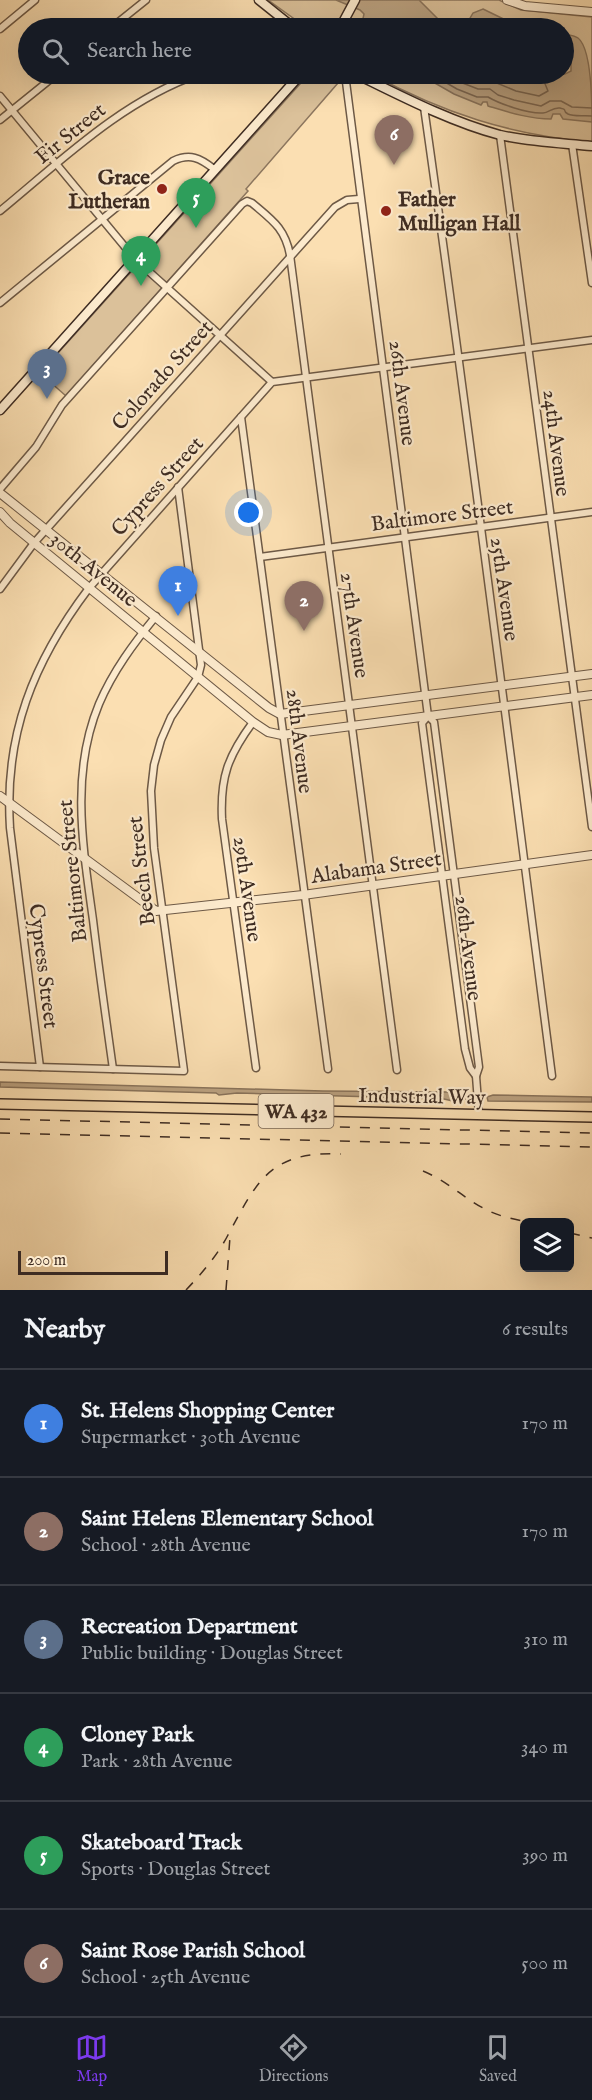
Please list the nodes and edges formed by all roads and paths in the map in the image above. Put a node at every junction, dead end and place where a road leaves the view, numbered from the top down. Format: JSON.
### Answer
{"nodes":[{"id":1,"x":35,"y":0,"type":"edge"},
{"id":2,"x":146,"y":0,"type":"edge"},
{"id":3,"x":259,"y":0,"type":"edge"},
{"id":4,"x":355,"y":0,"type":"edge"},
{"id":5,"x":507,"y":0,"type":"edge"},
{"id":6,"x":524,"y":3,"type":"edge"},
{"id":7,"x":592,"y":12,"type":"edge"},
{"id":8,"x":124,"y":18,"type":"edge"},
{"id":9,"x":282,"y":18,"type":"edge"},
{"id":10,"x":347,"y":18,"type":"edge"},
{"id":11,"x":0,"y":29,"type":"edge"},
{"id":12,"x":45,"y":84,"type":"edge"},
{"id":13,"x":172,"y":84,"type":"edge"},
{"id":14,"x":292,"y":84,"type":"edge"},
{"id":15,"x":346,"y":84,"type":"edge"},
{"id":16,"x":377,"y":84,"type":"edge"},
{"id":17,"x":0,"y":96,"type":"edge"},
{"id":18,"x":424,"y":107,"type":"junction"},
{"id":19,"x":12,"y":111,"type":"junction"},
{"id":20,"x":0,"y":120,"type":"edge"},
{"id":21,"x":500,"y":135,"type":"junction"},
{"id":22,"x":572,"y":144,"type":"junction"},
{"id":23,"x":592,"y":146,"type":"edge"},
{"id":24,"x":56,"y":165,"type":"junction"},
{"id":25,"x":214,"y":169,"type":"junction"},
{"id":26,"x":359,"y":199,"type":"junction"},
{"id":27,"x":0,"y":211,"type":"edge"},
{"id":28,"x":102,"y":218,"type":"junction"},
{"id":29,"x":290,"y":255,"type":"junction"},
{"id":30,"x":135,"y":260,"type":"junction"},
{"id":31,"x":592,"y":283,"type":"edge"},
{"id":32,"x":167,"y":288,"type":"junction"},
{"id":33,"x":0,"y":303,"type":"edge"},
{"id":34,"x":220,"y":335,"type":"junction"},
{"id":35,"x":592,"y":340,"type":"edge"},
{"id":36,"x":529,"y":347,"type":"junction"},
{"id":37,"x":459,"y":357,"type":"junction"},
{"id":38,"x":384,"y":368,"type":"junction"},
{"id":39,"x":306,"y":377,"type":"junction"},
{"id":40,"x":272,"y":382,"type":"junction"},
{"id":41,"x":0,"y":410,"type":"edge"},
{"id":42,"x":241,"y":417,"type":"junction"},
{"id":43,"x":177,"y":488,"type":"junction"},
{"id":44,"x":0,"y":491,"type":"edge"},
{"id":45,"x":0,"y":512,"type":"edge"},
{"id":46,"x":592,"y":512,"type":"edge"},
{"id":47,"x":550,"y":518,"type":"junction"},
{"id":48,"x":480,"y":526,"type":"junction"},
{"id":49,"x":47,"y":529,"type":"junction"},
{"id":50,"x":404,"y":536,"type":"junction"},
{"id":51,"x":34,"y":543,"type":"junction"},
{"id":52,"x":328,"y":547,"type":"junction"},
{"id":53,"x":260,"y":557,"type":"junction"},
{"id":54,"x":101,"y":572,"type":"junction"},
{"id":55,"x":88,"y":588,"type":"junction"},
{"id":56,"x":0,"y":589,"type":"edge"},
{"id":57,"x":156,"y":616,"type":"junction"},
{"id":58,"x":143,"y":632,"type":"junction"},
{"id":59,"x":199,"y":651,"type":"junction"},
{"id":60,"x":592,"y":674,"type":"edge"},
{"id":61,"x":198,"y":677,"type":"junction"},
{"id":62,"x":571,"y":677,"type":"junction"},
{"id":63,"x":501,"y":686,"type":"junction"},
{"id":64,"x":592,"y":695,"type":"edge"},
{"id":65,"x":425,"y":696,"type":"junction"},
{"id":66,"x":573,"y":698,"type":"junction"},
{"id":67,"x":350,"y":706,"type":"junction"},
{"id":68,"x":504,"y":706,"type":"junction"},
{"id":69,"x":280,"y":714,"type":"junction"},
{"id":70,"x":428,"y":716,"type":"junction"},
{"id":71,"x":252,"y":722,"type":"junction"},
{"id":72,"x":352,"y":726,"type":"junction"},
{"id":73,"x":282,"y":735,"type":"junction"},
{"id":74,"x":0,"y":796,"type":"edge"},
{"id":75,"x":8,"y":802,"type":"junction"},
{"id":76,"x":592,"y":827,"type":"edge"},
{"id":77,"x":592,"y":855,"type":"edge"},
{"id":78,"x":85,"y":859,"type":"junction"},
{"id":79,"x":525,"y":865,"type":"junction"},
{"id":80,"x":455,"y":875,"type":"junction"},
{"id":81,"x":443,"y":877,"type":"junction"},
{"id":82,"x":373,"y":885,"type":"junction"},
{"id":83,"x":303,"y":895,"type":"junction"},
{"id":84,"x":233,"y":903,"type":"junction"},
{"id":85,"x":164,"y":912,"type":"junction"},
{"id":86,"x":0,"y":1066,"type":"edge"},
{"id":87,"x":40,"y":1067,"type":"junction"},
{"id":88,"x":256,"y":1068,"type":"dead end"},
{"id":89,"x":113,"y":1069,"type":"junction"},
{"id":90,"x":328,"y":1069,"type":"dead end"},
{"id":91,"x":397,"y":1070,"type":"dead end"},
{"id":92,"x":476,"y":1076,"type":"junction"},
{"id":93,"x":552,"y":1076,"type":"dead end"},
{"id":94,"x":0,"y":1104,"type":"edge"},
{"id":95,"x":479,"y":1115,"type":"junction"},
{"id":96,"x":592,"y":1117,"type":"edge"}],
"edges":[{"from":1,"to":11,"type":"street"},
{"from":2,"to":8,"type":"street"},
{"from":3,"to":9,"type":"main road"},
{"from":4,"to":10,"type":"main road"},
{"from":5,"to":6,"type":"street"},
{"from":6,"to":7,"type":"street"},
{"from":12,"to":19,"type":"street"},
{"from":13,"to":24,"type":"street","name":"Fir Street"},
{"from":14,"to":25,"type":"main road"},
{"from":15,"to":26,"type":"street","name":"26th Avenue"},
{"from":16,"to":18,"type":"main road"},
{"from":17,"to":19,"type":"street"},
{"from":18,"to":21,"type":"main road"},
{"from":18,"to":37,"type":"street","name":"25th Avenue"},
{"from":19,"to":20,"type":"street"},
{"from":19,"to":24,"type":"street"},
{"from":21,"to":22,"type":"main road"},
{"from":21,"to":36,"type":"street","name":"24th Avenue"},
{"from":22,"to":23,"type":"main road"},
{"from":22,"to":31,"type":"street"},
{"from":24,"to":27,"type":"street","name":"Fir Street"},
{"from":24,"to":28,"type":"street"},
{"from":25,"to":28,"type":"street"},
{"from":25,"to":30,"type":"main road"},
{"from":26,"to":29,"type":"street","name":"Colorado Street"},
{"from":26,"to":38,"type":"street","name":"26th Avenue"},
{"from":28,"to":30,"type":"street"},
{"from":28,"to":33,"type":"street"},
{"from":29,"to":32,"type":"street","name":"27th Avenue"},
{"from":29,"to":34,"type":"street","name":"Colorado Street"},
{"from":29,"to":39,"type":"street","name":"27th Avenue"},
{"from":30,"to":32,"type":"street"},
{"from":30,"to":41,"type":"main road"},
{"from":32,"to":34,"type":"street"},
{"from":32,"to":44,"type":"street"},
{"from":34,"to":40,"type":"street"},
{"from":34,"to":49,"type":"street","name":"Colorado Street"},
{"from":35,"to":36,"type":"street"},
{"from":36,"to":37,"type":"street"},
{"from":36,"to":47,"type":"street","name":"24th Avenue"},
{"from":37,"to":38,"type":"street"},
{"from":37,"to":48,"type":"street","name":"25th Avenue"},
{"from":38,"to":39,"type":"street"},
{"from":38,"to":50,"type":"street","name":"26th Avenue"},
{"from":39,"to":40,"type":"street"},
{"from":39,"to":52,"type":"street","name":"27th Avenue"},
{"from":40,"to":42,"type":"street","name":"Cypress Street"},
{"from":42,"to":43,"type":"street","name":"Cypress Street"},
{"from":42,"to":53,"type":"street","name":"28th Avenue"},
{"from":43,"to":54,"type":"street","name":"Cypress Street"},
{"from":43,"to":59,"type":"street"},
{"from":44,"to":49,"type":"street","name":"30th Avenue"},
{"from":45,"to":51,"type":"street","name":"30th Avenue"},
{"from":46,"to":47,"type":"street","name":"Baltimore Street"},
{"from":47,"to":48,"type":"street","name":"Baltimore Street"},
{"from":47,"to":62,"type":"street","name":"24th Avenue"},
{"from":48,"to":50,"type":"street","name":"Baltimore Street"},
{"from":48,"to":63,"type":"street","name":"25th Avenue"},
{"from":49,"to":51,"type":"street","name":"Colorado Street"},
{"from":49,"to":54,"type":"street","name":"30th Avenue"},
{"from":50,"to":52,"type":"street","name":"Baltimore Street"},
{"from":50,"to":65,"type":"street","name":"26th Avenue"},
{"from":51,"to":55,"type":"street","name":"30th Avenue"},
{"from":51,"to":56,"type":"street","name":"Colorado Street"},
{"from":52,"to":53,"type":"street","name":"Baltimore Street"},
{"from":52,"to":67,"type":"street","name":"27th Avenue"},
{"from":53,"to":69,"type":"street","name":"28th Avenue"},
{"from":54,"to":55,"type":"street","name":"Cypress Street"},
{"from":54,"to":57,"type":"street","name":"30th Avenue"},
{"from":55,"to":58,"type":"street","name":"30th Avenue"},
{"from":55,"to":75,"type":"street","name":"Cypress Street"},
{"from":57,"to":58,"type":"street","name":"Baltimore Street"},
{"from":57,"to":59,"type":"street","name":"30th Avenue"},
{"from":58,"to":61,"type":"street","name":"30th Avenue"},
{"from":58,"to":78,"type":"street","name":"Baltimore Street"},
{"from":59,"to":61,"type":"street"},
{"from":59,"to":69,"type":"street","name":"30th Avenue"},
{"from":60,"to":62,"type":"street"},
{"from":61,"to":71,"type":"street","name":"30th Avenue"},
{"from":61,"to":85,"type":"street","name":"Beech Street"},
{"from":62,"to":63,"type":"street"},
{"from":62,"to":66,"type":"street","name":"24th Avenue"},
{"from":63,"to":65,"type":"street"},
{"from":63,"to":68,"type":"street","name":"25th Avenue"},
{"from":64,"to":66,"type":"street"},
{"from":65,"to":67,"type":"street"},
{"from":65,"to":70,"type":"street","name":"26th Avenue"},
{"from":66,"to":68,"type":"street"},
{"from":66,"to":76,"type":"street","name":"24th Avenue"},
{"from":67,"to":69,"type":"street"},
{"from":67,"to":72,"type":"street","name":"27th Avenue"},
{"from":68,"to":70,"type":"street"},
{"from":68,"to":79,"type":"street","name":"25th Avenue"},
{"from":69,"to":73,"type":"street","name":"28th Avenue"},
{"from":70,"to":72,"type":"street"},
{"from":70,"to":80,"type":"street","name":"26th Avenue"},
{"from":70,"to":81,"type":"street","name":"26th Avenue"},
{"from":71,"to":73,"type":"street","name":"30th Avenue"},
{"from":71,"to":84,"type":"street","name":"29th Avenue"},
{"from":72,"to":73,"type":"street"},
{"from":72,"to":82,"type":"street","name":"27th Avenue"},
{"from":73,"to":83,"type":"street","name":"28th Avenue"},
{"from":74,"to":75,"type":"street"},
{"from":75,"to":78,"type":"street"},
{"from":75,"to":87,"type":"street","name":"Cypress Street"},
{"from":77,"to":79,"type":"street","name":"Alabama Street"},
{"from":78,"to":85,"type":"street"},
{"from":78,"to":89,"type":"street","name":"Baltimore Street"},
{"from":79,"to":80,"type":"street","name":"Alabama Street"},
{"from":79,"to":93,"type":"street","name":"25th Avenue"},
{"from":80,"to":81,"type":"street","name":"Alabama Street"},
{"from":80,"to":92,"type":"street","name":"26th Avenue"},
{"from":81,"to":82,"type":"street","name":"Alabama Street"},
{"from":81,"to":92,"type":"street","name":"26th Avenue"},
{"from":82,"to":83,"type":"street","name":"Alabama Street"},
{"from":82,"to":91,"type":"street","name":"27th Avenue"},
{"from":83,"to":84,"type":"street","name":"Alabama Street"},
{"from":83,"to":90,"type":"street","name":"28th Avenue"},
{"from":84,"to":85,"type":"street","name":"Alabama Street"},
{"from":84,"to":88,"type":"street","name":"29th Avenue"},
{"from":85,"to":89,"type":"street","name":"Beech Street"},
{"from":86,"to":87,"type":"street"},
{"from":87,"to":89,"type":"street"},
{"from":92,"to":95,"type":"street","name":"26th Avenue"},
{"from":94,"to":95,"type":"main road","name":"Industrial Way","number":"WA 432"},
{"from":95,"to":96,"type":"main road","name":"Industrial Way","number":"WA 432"}]}
